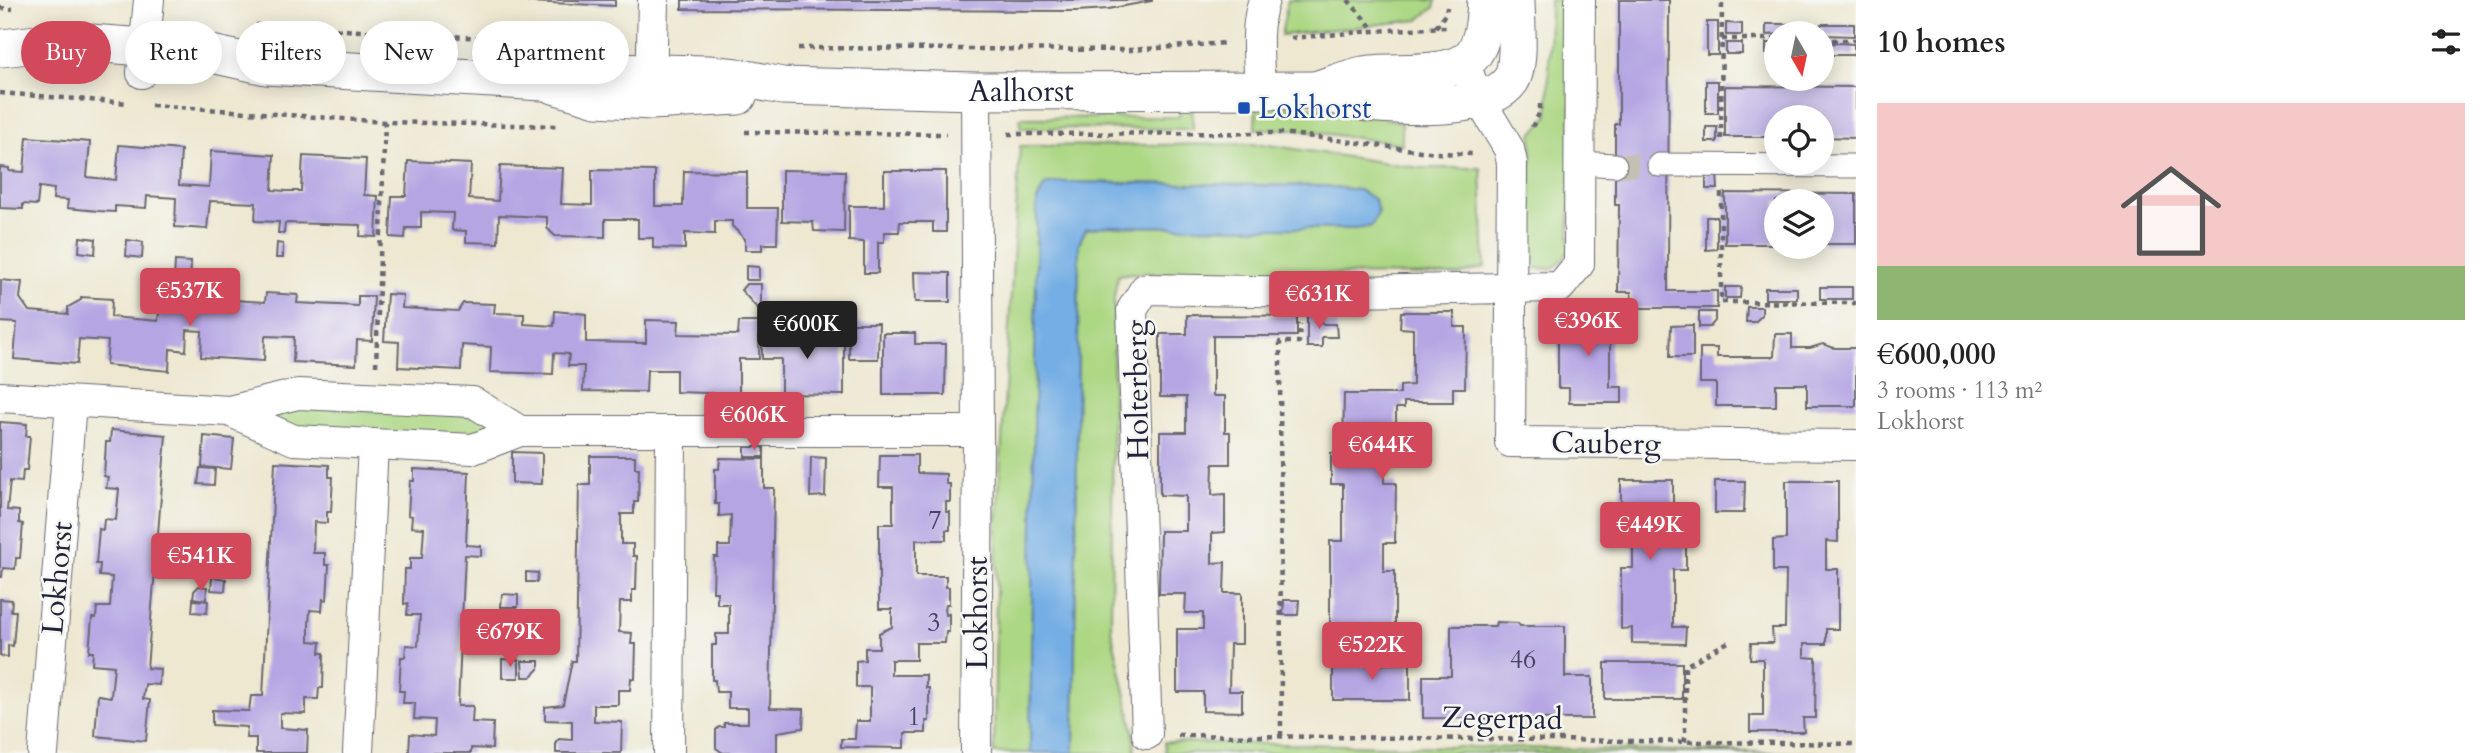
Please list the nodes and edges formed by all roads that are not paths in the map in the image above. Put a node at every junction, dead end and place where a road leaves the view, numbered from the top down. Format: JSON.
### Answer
{"nodes":[{"id":1,"x":149,"y":0,"type":"edge"},
{"id":2,"x":653,"y":0,"type":"edge"},
{"id":3,"x":1264,"y":0,"type":"edge"},
{"id":4,"x":1486,"y":0,"type":"edge"},
{"id":5,"x":1516,"y":0,"type":"edge"},
{"id":6,"x":1580,"y":0,"type":"edge"},
{"id":7,"x":147,"y":21,"type":"edge"},
{"id":8,"x":1,"y":48,"type":"edge"},
{"id":9,"x":125,"y":56,"type":"edge"},
{"id":10,"x":222,"y":56,"type":"edge"},
{"id":11,"x":1463,"y":61,"type":"junction"},
{"id":12,"x":651,"y":87,"type":"junction"},
{"id":13,"x":1260,"y":90,"type":"junction"},
{"id":14,"x":1315,"y":90,"type":"junction"},
{"id":15,"x":976,"y":91,"type":"junction"},
{"id":16,"x":1479,"y":99,"type":"junction"},
{"id":17,"x":1579,"y":163,"type":"junction"},
{"id":18,"x":1615,"y":165,"type":"tunnel mouth"},
{"id":19,"x":1659,"y":165,"type":"tunnel mouth"},
{"id":20,"x":1856,"y":166,"type":"edge"},
{"id":21,"x":1512,"y":288,"type":"junction"},
{"id":22,"x":0,"y":397,"type":"edge"},
{"id":23,"x":71,"y":403,"type":"junction"},
{"id":24,"x":229,"y":411,"type":"junction"},
{"id":25,"x":520,"y":431,"type":"junction"},
{"id":26,"x":671,"y":431,"type":"junction"},
{"id":27,"x":978,"y":431,"type":"junction"},
{"id":28,"x":373,"y":444,"type":"junction"},
{"id":29,"x":1856,"y":445,"type":"edge"},
{"id":30,"x":1147,"y":734,"type":"road end"},
{"id":31,"x":43,"y":753,"type":"edge"},
{"id":32,"x":358,"y":753,"type":"edge"},
{"id":33,"x":669,"y":753,"type":"edge"},
{"id":34,"x":976,"y":753,"type":"edge"}],
"edges":[{"from":1,"to":7,"type":"street"},
{"from":2,"to":12,"type":"street"},
{"from":3,"to":13,"type":"street"},
{"from":4,"to":11,"type":"street"},
{"from":5,"to":16,"type":"street"},
{"from":6,"to":17,"type":"street","name":"Holterberg"},
{"from":8,"to":9,"type":"street","name":"Aalhorst"},
{"from":10,"to":12,"type":"street","name":"Aalhorst"},
{"from":11,"to":14,"type":"street","name":"Aalhorst"},
{"from":11,"to":16,"type":"street"},
{"from":12,"to":15,"type":"street","name":"Aalhorst"},
{"from":13,"to":14,"type":"street","name":"Aalhorst"},
{"from":13,"to":15,"type":"street","name":"Aalhorst"},
{"from":14,"to":16,"type":"street","name":"Aalhorst"},
{"from":15,"to":27,"type":"street","name":"Lokhorst"},
{"from":16,"to":21,"type":"street"},
{"from":17,"to":18,"type":"street"},
{"from":17,"to":21,"type":"street","name":"Holterberg"},
{"from":19,"to":20,"type":"street"},
{"from":21,"to":29,"type":"street","name":"Cauberg"},
{"from":21,"to":30,"type":"street","name":"Holterberg"},
{"from":22,"to":23,"type":"street"},
{"from":23,"to":24,"type":"street"},
{"from":23,"to":31,"type":"street","name":"Lokhorst"},
{"from":24,"to":25,"type":"street"},
{"from":24,"to":28,"type":"street"},
{"from":25,"to":26,"type":"street"},
{"from":25,"to":28,"type":"street"},
{"from":26,"to":27,"type":"street"},
{"from":26,"to":33,"type":"street"},
{"from":27,"to":34,"type":"street","name":"Lokhorst"},
{"from":28,"to":32,"type":"street"}]}
